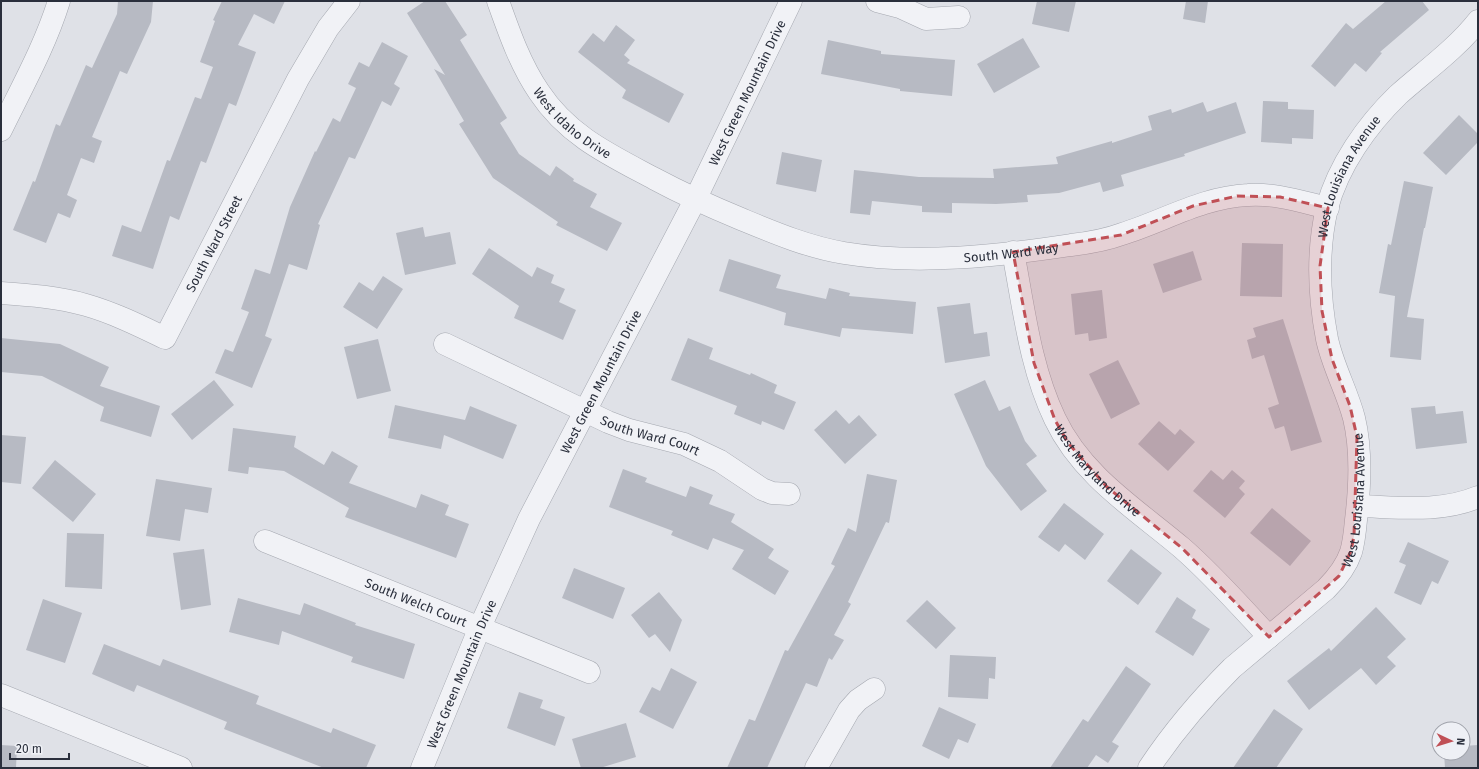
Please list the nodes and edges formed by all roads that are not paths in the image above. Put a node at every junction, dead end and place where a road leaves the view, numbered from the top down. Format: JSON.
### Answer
{"nodes":[{"id":1,"x":59,"y":1,"type":"edge"},
{"id":2,"x":349,"y":1,"type":"edge"},
{"id":3,"x":498,"y":1,"type":"edge"},
{"id":4,"x":790,"y":1,"type":"edge"},
{"id":5,"x":877,"y":1,"type":"edge"},
{"id":6,"x":959,"y":17,"type":"dead end"},
{"id":7,"x":1478,"y":21,"type":"edge"},
{"id":8,"x":1,"y":130,"type":"edge"},
{"id":9,"x":694,"y":200,"type":"junction"},
{"id":10,"x":1328,"y":208,"type":"junction"},
{"id":11,"x":1013,"y":252,"type":"junction"},
{"id":12,"x":1,"y":293,"type":"edge"},
{"id":13,"x":445,"y":344,"type":"dead end"},
{"id":14,"x":585,"y":411,"type":"junction"},
{"id":15,"x":788,"y":494,"type":"dead end"},
{"id":16,"x":1478,"y":497,"type":"edge"},
{"id":17,"x":1358,"y":506,"type":"junction"},
{"id":18,"x":265,"y":541,"type":"dead end"},
{"id":19,"x":480,"y":627,"type":"junction"},
{"id":20,"x":1269,"y":637,"type":"junction"},
{"id":21,"x":589,"y":672,"type":"dead end"},
{"id":22,"x":874,"y":690,"type":"dead end"},
{"id":23,"x":1,"y":695,"type":"edge"},
{"id":24,"x":181,"y":768,"type":"edge"},
{"id":25,"x":422,"y":768,"type":"edge"},
{"id":26,"x":816,"y":768,"type":"edge"},
{"id":27,"x":1149,"y":768,"type":"edge"}],
"edges":[{"from":1,"to":8,"type":"street"},
{"from":2,"to":12,"type":"street","name":"South Ward Street"},
{"from":3,"to":9,"type":"street","name":"West Idaho Drive"},
{"from":4,"to":9,"type":"street","name":"West Green Mountain Drive"},
{"from":5,"to":6,"type":"street"},
{"from":7,"to":10,"type":"street","name":"West Louisiana Avenue"},
{"from":9,"to":11,"type":"street","name":"South Ward Way"},
{"from":9,"to":14,"type":"street","name":"West Green Mountain Drive"},
{"from":10,"to":11,"type":"street","name":"South Ward Way"},
{"from":10,"to":17,"type":"street","name":"West Louisiana Avenue"},
{"from":11,"to":20,"type":"street","name":"West Maryland Drive"},
{"from":13,"to":14,"type":"street","name":"South Ward Court"},
{"from":14,"to":15,"type":"street","name":"South Ward Court"},
{"from":14,"to":19,"type":"street","name":"West Green Mountain Drive"},
{"from":16,"to":17,"type":"street"},
{"from":17,"to":20,"type":"street","name":"West Louisiana Avenue"},
{"from":18,"to":19,"type":"street","name":"South Welch Court"},
{"from":19,"to":21,"type":"street","name":"South Welch Court"},
{"from":19,"to":25,"type":"street","name":"West Green Mountain Drive"},
{"from":20,"to":27,"type":"street","name":"West Louisiana Avenue"},
{"from":22,"to":26,"type":"street"},
{"from":23,"to":24,"type":"street"}]}
